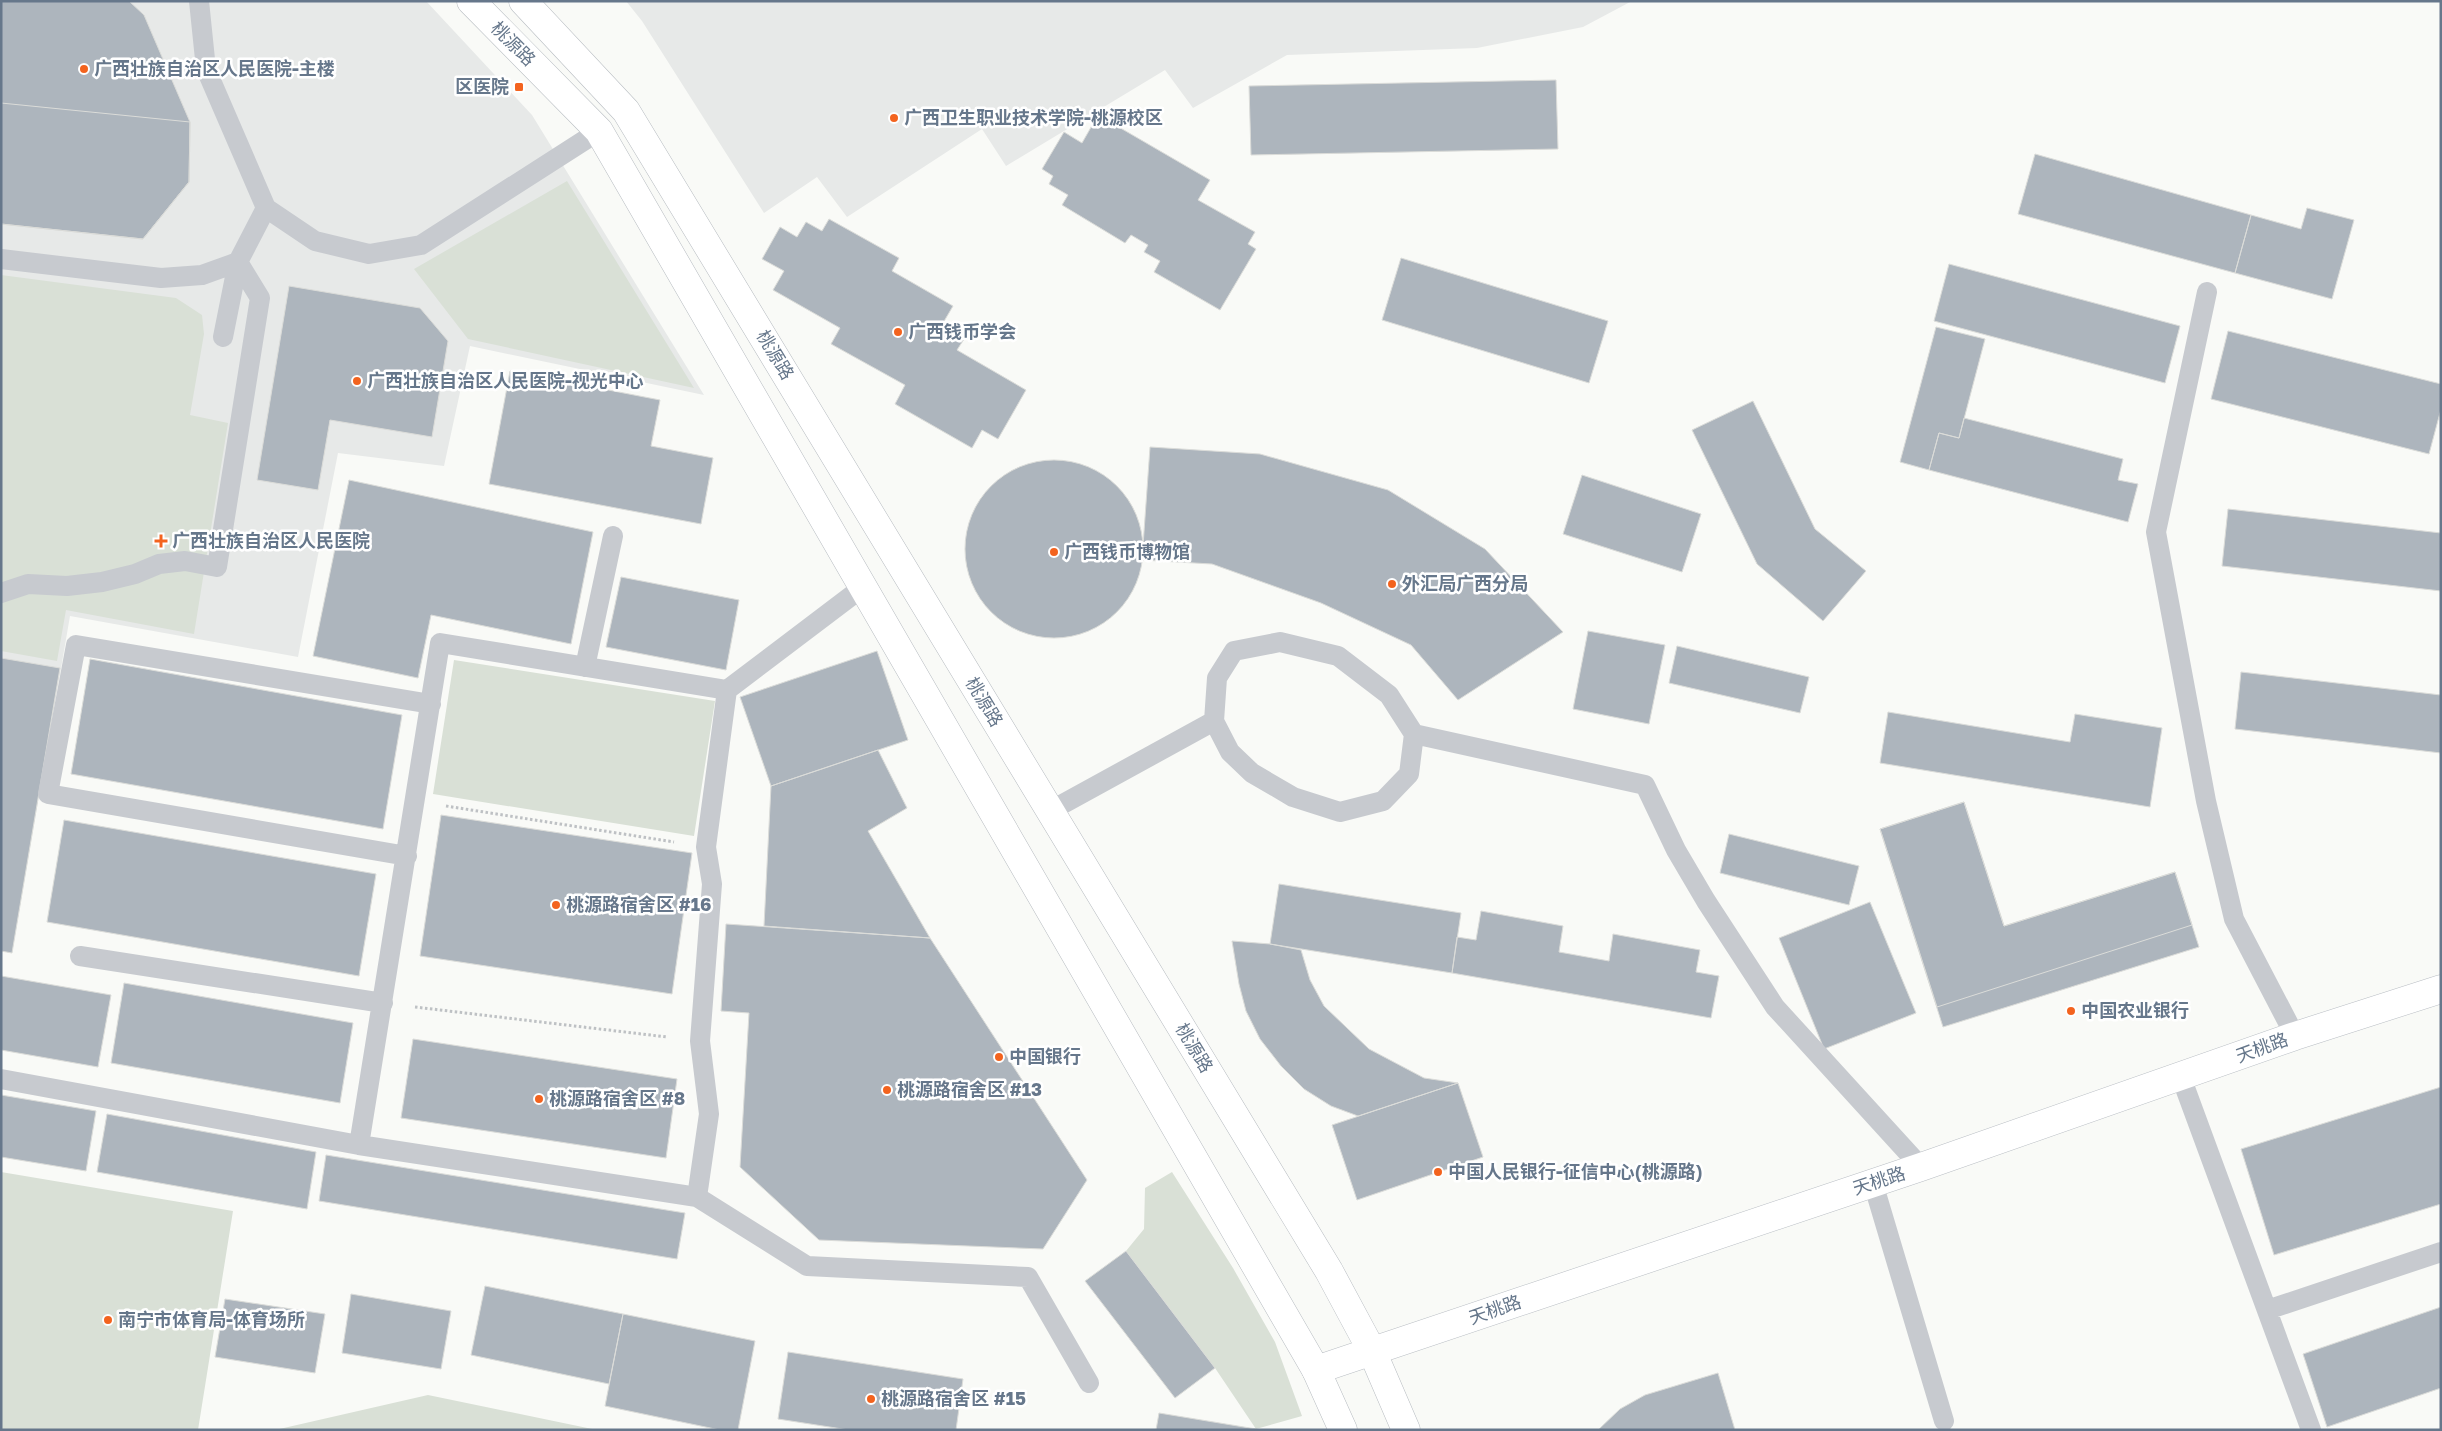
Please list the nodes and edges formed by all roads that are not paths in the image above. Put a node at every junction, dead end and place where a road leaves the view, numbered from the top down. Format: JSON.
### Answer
{"nodes":[{"id":1,"x":199,"y":1,"type":"edge"},
{"id":2,"x":471,"y":1,"type":"edge"},
{"id":3,"x":522,"y":1,"type":"edge"},
{"id":4,"x":599,"y":131,"type":"junction"},
{"id":5,"x":266,"y":208,"type":"junction"},
{"id":6,"x":1,"y":259,"type":"edge"},
{"id":7,"x":238,"y":262,"type":"junction"},
{"id":8,"x":2207,"y":292,"type":"dead end"},
{"id":9,"x":222,"y":336,"type":"dead end"},
{"id":10,"x":613,"y":536,"type":"dead end"},
{"id":11,"x":863,"y":587,"type":"junction"},
{"id":12,"x":1,"y":593,"type":"edge"},
{"id":13,"x":585,"y":667,"type":"junction"},
{"id":14,"x":727,"y":690,"type":"junction"},
{"id":15,"x":430,"y":704,"type":"junction"},
{"id":16,"x":1214,"y":721,"type":"junction"},
{"id":17,"x":1414,"y":734,"type":"junction"},
{"id":18,"x":1050,"y":811,"type":"junction"},
{"id":19,"x":407,"y":856,"type":"junction"},
{"id":20,"x":80,"y":956,"type":"dead end"},
{"id":21,"x":2441,"y":989,"type":"edge"},
{"id":22,"x":383,"y":1004,"type":"junction"},
{"id":23,"x":2295,"y":1036,"type":"junction"},
{"id":24,"x":2181,"y":1077,"type":"junction"},
{"id":25,"x":1,"y":1079,"type":"edge"},
{"id":26,"x":359,"y":1145,"type":"junction"},
{"id":27,"x":1920,"y":1167,"type":"junction"},
{"id":28,"x":1873,"y":1183,"type":"junction"},
{"id":29,"x":698,"y":1197,"type":"junction"},
{"id":30,"x":2441,"y":1252,"type":"edge"},
{"id":31,"x":2267,"y":1310,"type":"junction"},
{"id":32,"x":1372,"y":1352,"type":"junction"},
{"id":33,"x":1316,"y":1370,"type":"junction"},
{"id":34,"x":1089,"y":1383,"type":"dead end"},
{"id":35,"x":1944,"y":1421,"type":"dead end"},
{"id":36,"x":1343,"y":1430,"type":"edge"},
{"id":37,"x":1406,"y":1430,"type":"edge"},
{"id":38,"x":2311,"y":1430,"type":"edge"}],
"edges":[{"from":1,"to":5,"type":"lane"},
{"from":2,"to":4,"type":"main road","name":"桃源路"},
{"from":3,"to":18,"type":"main road","name":"桃源路"},
{"from":4,"to":5,"type":"lane"},
{"from":4,"to":11,"type":"main road","name":"桃源路"},
{"from":5,"to":7,"type":"lane"},
{"from":6,"to":7,"type":"lane"},
{"from":7,"to":9,"type":"lane"},
{"from":7,"to":12,"type":"lane"},
{"from":8,"to":23,"type":"lane"},
{"from":10,"to":13,"type":"lane"},
{"from":11,"to":14,"type":"lane"},
{"from":11,"to":33,"type":"main road","name":"桃源路"},
{"from":13,"to":14,"type":"lane"},
{"from":13,"to":15,"type":"lane"},
{"from":14,"to":29,"type":"lane"},
{"from":15,"to":19,"type":"lane"},
{"from":15,"to":19,"type":"lane"},
{"from":16,"to":17,"type":"lane"},
{"from":16,"to":17,"type":"lane"},
{"from":16,"to":18,"type":"lane"},
{"from":17,"to":27,"type":"lane"},
{"from":18,"to":32,"type":"main road","name":"桃源路"},
{"from":19,"to":22,"type":"lane"},
{"from":20,"to":22,"type":"lane"},
{"from":21,"to":23,"type":"main road","name":"天桃路"},
{"from":22,"to":26,"type":"lane"},
{"from":23,"to":24,"type":"main road","name":"天桃路"},
{"from":24,"to":27,"type":"main road","name":"天桃路"},
{"from":24,"to":31,"type":"lane"},
{"from":25,"to":26,"type":"lane"},
{"from":26,"to":29,"type":"lane"},
{"from":27,"to":28,"type":"main road","name":"天桃路"},
{"from":28,"to":32,"type":"main road","name":"天桃路"},
{"from":28,"to":35,"type":"lane"},
{"from":29,"to":34,"type":"lane"},
{"from":30,"to":31,"type":"lane"},
{"from":31,"to":38,"type":"lane"},
{"from":32,"to":33,"type":"main road","name":"天桃路"},
{"from":32,"to":37,"type":"main road","name":"桃源路"},
{"from":33,"to":36,"type":"main road","name":"桃源路"}]}
